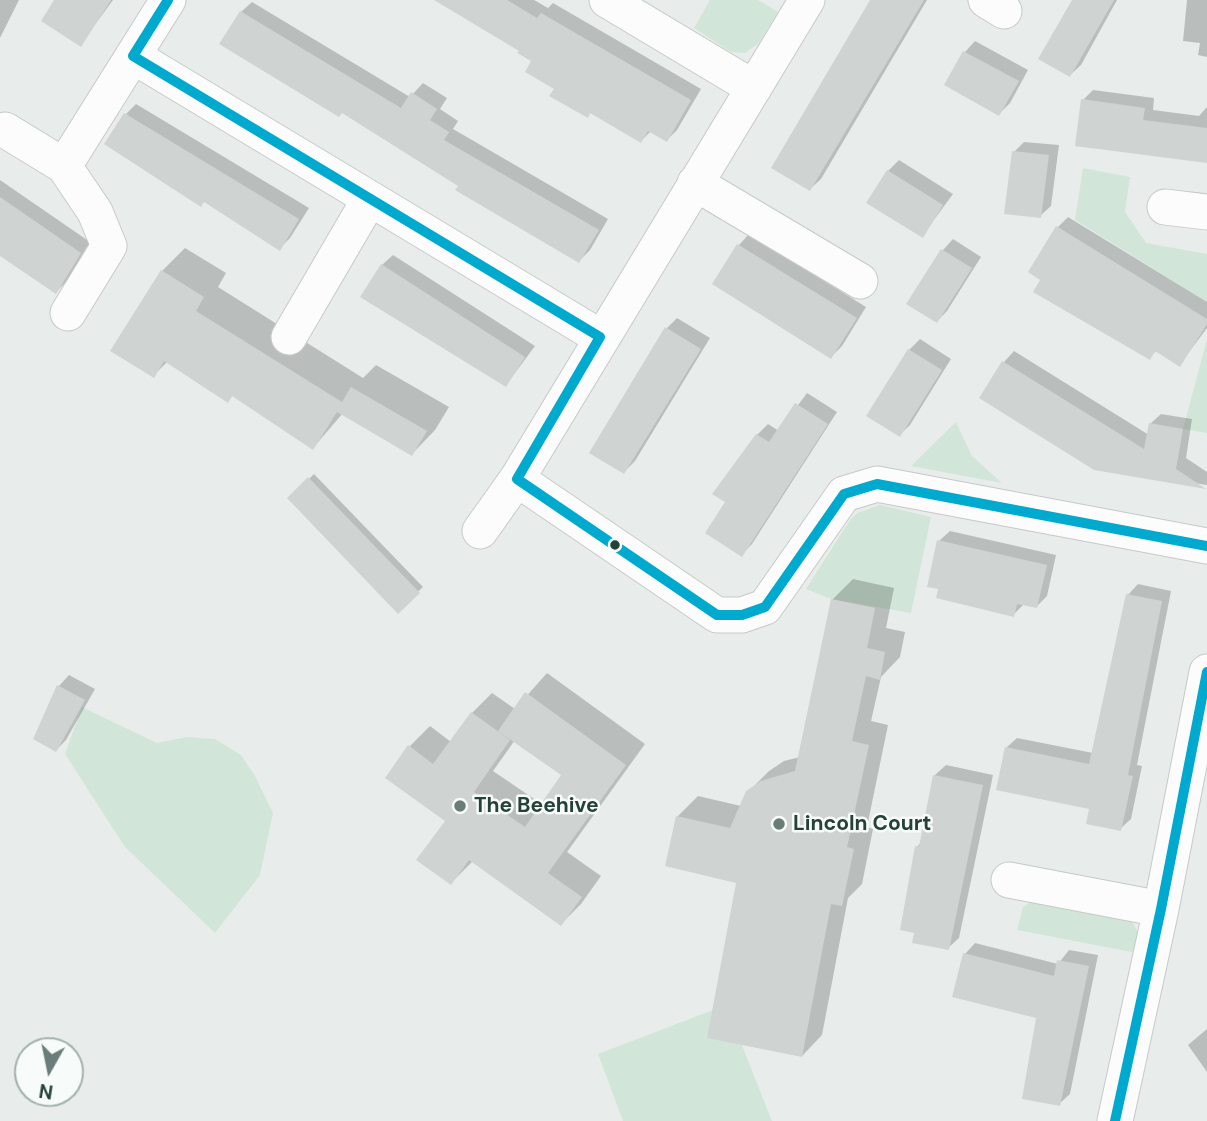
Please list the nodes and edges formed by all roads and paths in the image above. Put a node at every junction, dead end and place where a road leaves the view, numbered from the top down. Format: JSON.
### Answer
{"nodes":[{"id":1,"x":168,"y":0,"type":"edge"},
{"id":2,"x":607,"y":0,"type":"edge"},
{"id":3,"x":807,"y":0,"type":"edge"},
{"id":4,"x":133,"y":57,"type":"junction"},
{"id":5,"x":754,"y":88,"type":"junction"},
{"id":6,"x":5,"y":130,"type":"dead end"},
{"id":7,"x":64,"y":166,"type":"junction"},
{"id":8,"x":695,"y":183,"type":"junction"},
{"id":9,"x":369,"y":200,"type":"junction"},
{"id":10,"x":1165,"y":207,"type":"dead end"},
{"id":11,"x":1207,"y":212,"type":"edge"},
{"id":12,"x":860,"y":281,"type":"dead end"},
{"id":13,"x":68,"y":313,"type":"dead end"},
{"id":14,"x":289,"y":337,"type":"dead end"},
{"id":15,"x":600,"y":337,"type":"junction"},
{"id":16,"x":517,"y":479,"type":"junction"},
{"id":17,"x":480,"y":531,"type":"dead end"},
{"id":18,"x":1207,"y":546,"type":"edge"},
{"id":19,"x":1207,"y":672,"type":"edge"},
{"id":20,"x":1009,"y":880,"type":"dead end"},
{"id":21,"x":1161,"y":909,"type":"junction"},
{"id":22,"x":1115,"y":1121,"type":"edge"}],
"edges":[{"from":1,"to":4,"type":"street"},
{"from":2,"to":5,"type":"street"},
{"from":3,"to":5,"type":"street"},
{"from":4,"to":7,"type":"street"},
{"from":4,"to":9,"type":"street"},
{"from":5,"to":8,"type":"street"},
{"from":6,"to":7,"type":"street"},
{"from":7,"to":13,"type":"street"},
{"from":8,"to":12,"type":"street"},
{"from":8,"to":15,"type":"street"},
{"from":9,"to":14,"type":"street"},
{"from":9,"to":15,"type":"street"},
{"from":10,"to":11,"type":"street"},
{"from":15,"to":16,"type":"street"},
{"from":16,"to":17,"type":"street"},
{"from":16,"to":18,"type":"street"},
{"from":19,"to":21,"type":"street"},
{"from":20,"to":21,"type":"street"},
{"from":21,"to":22,"type":"street"}]}
